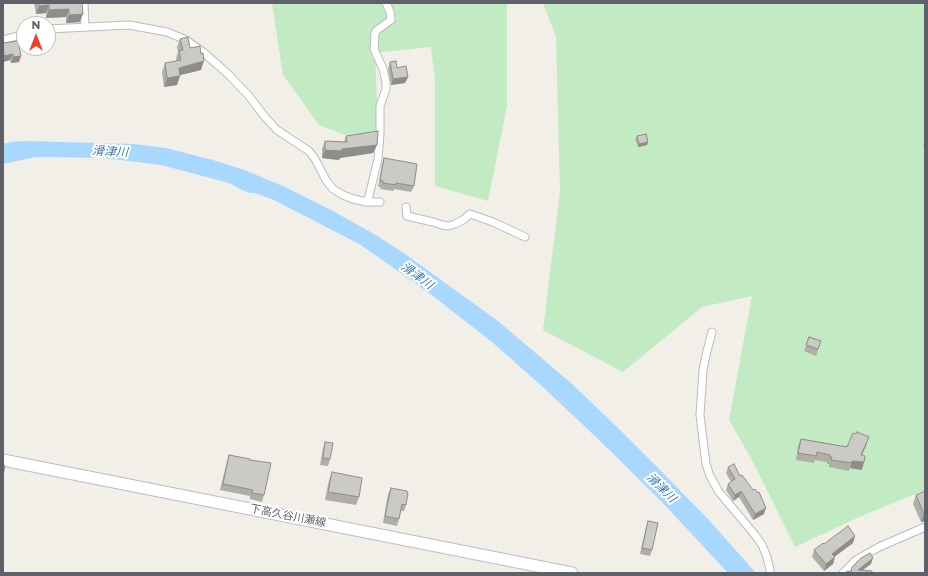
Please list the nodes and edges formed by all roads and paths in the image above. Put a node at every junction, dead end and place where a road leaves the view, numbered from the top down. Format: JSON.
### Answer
{"nodes":[{"id":1,"x":84,"y":3,"type":"edge"},
{"id":2,"x":386,"y":3,"type":"edge"},
{"id":3,"x":85,"y":27,"type":"junction"},
{"id":4,"x":56,"y":29,"type":"edge"},
{"id":5,"x":16,"y":36,"type":"edge"},
{"id":6,"x":3,"y":40,"type":"edge"},
{"id":7,"x":367,"y":202,"type":"junction"},
{"id":8,"x":380,"y":202,"type":"dead end"},
{"id":9,"x":406,"y":207,"type":"dead end"},
{"id":10,"x":525,"y":237,"type":"dead end"},
{"id":11,"x":712,"y":332,"type":"dead end"},
{"id":12,"x":3,"y":460,"type":"edge"},
{"id":13,"x":925,"y":527,"type":"edge"},
{"id":14,"x":572,"y":573,"type":"edge"},
{"id":15,"x":770,"y":573,"type":"edge"},
{"id":16,"x":843,"y":573,"type":"edge"}],
"edges":[{"from":1,"to":3,"type":"street"},
{"from":2,"to":7,"type":"street"},
{"from":3,"to":4,"type":"street"},
{"from":3,"to":7,"type":"street"},
{"from":5,"to":6,"type":"street"},
{"from":7,"to":8,"type":"street"},
{"from":9,"to":10,"type":"street"},
{"from":11,"to":15,"type":"street"},
{"from":12,"to":14,"type":"main road","name":"下高久谷川瀬線"},
{"from":13,"to":16,"type":"street"}]}
